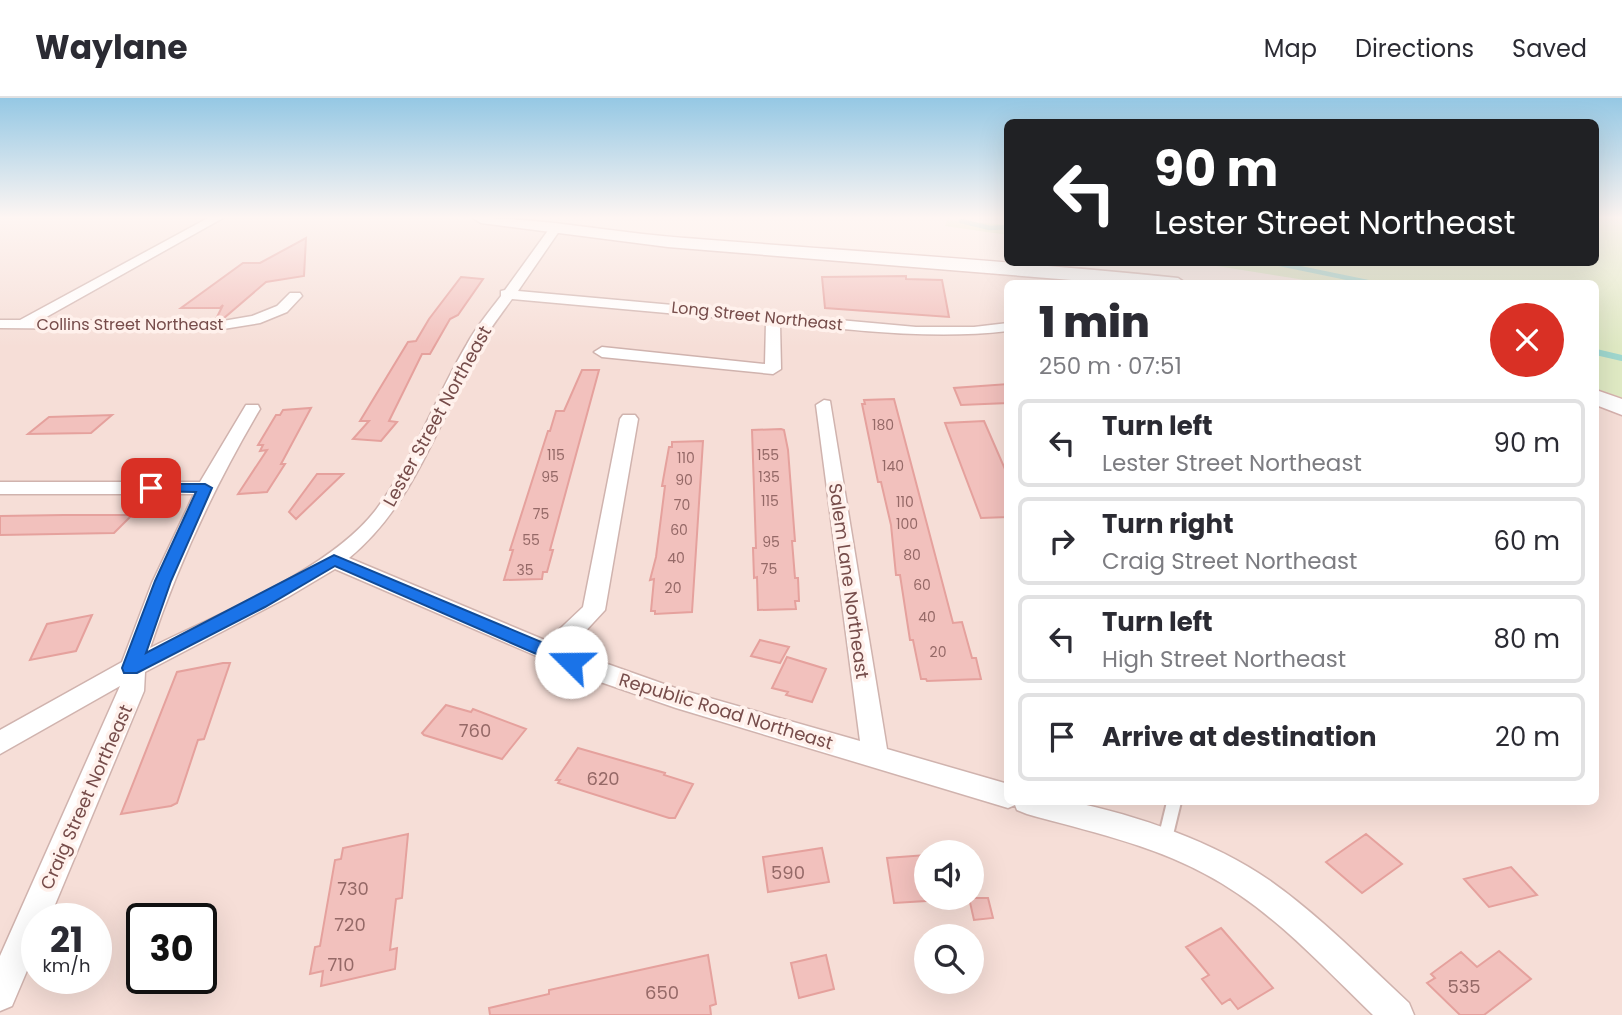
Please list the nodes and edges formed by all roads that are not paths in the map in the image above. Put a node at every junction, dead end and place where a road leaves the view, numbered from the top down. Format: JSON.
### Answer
{"nodes":[{"id":1,"x":139,"y":261,"type":"edge"},
{"id":2,"x":531,"y":261,"type":"edge"},
{"id":3,"x":914,"y":261,"type":"edge"},
{"id":4,"x":1140,"y":280,"type":"edge"},
{"id":5,"x":506,"y":294,"type":"junction"},
{"id":6,"x":295,"y":296,"type":"dead end"},
{"id":7,"x":773,"y":317,"type":"junction"},
{"id":8,"x":0,"y":324,"type":"edge"},
{"id":9,"x":21,"y":325,"type":"junction"},
{"id":10,"x":1004,"y":327,"type":"edge"},
{"id":11,"x":602,"y":352,"type":"dead end"},
{"id":12,"x":1599,"y":398,"type":"edge"},
{"id":13,"x":824,"y":405,"type":"dead end"},
{"id":14,"x":1622,"y":408,"type":"edge"},
{"id":15,"x":252,"y":409,"type":"dead end"},
{"id":16,"x":629,"y":419,"type":"dead end"},
{"id":17,"x":0,"y":488,"type":"edge"},
{"id":18,"x":205,"y":488,"type":"junction"},
{"id":19,"x":334,"y":560,"type":"junction"},
{"id":20,"x":550,"y":653,"type":"junction"},
{"id":21,"x":131,"y":668,"type":"junction"},
{"id":22,"x":0,"y":743,"type":"edge"},
{"id":23,"x":875,"y":756,"type":"junction"},
{"id":24,"x":1004,"y":795,"type":"edge"},
{"id":25,"x":1037,"y":805,"type":"edge"},
{"id":26,"x":1173,"y":805,"type":"edge"},
{"id":27,"x":1164,"y":843,"type":"junction"},
{"id":28,"x":0,"y":994,"type":"edge"},
{"id":29,"x":1397,"y":1015,"type":"edge"}],
"edges":[{"from":1,"to":9,"type":"street"},
{"from":2,"to":5,"type":"street","name":"Lester Street Northeast"},
{"from":3,"to":4,"type":"main road"},
{"from":5,"to":7,"type":"street","name":"Long Street Northeast"},
{"from":5,"to":19,"type":"street","name":"Lester Street Northeast"},
{"from":6,"to":9,"type":"street","name":"Collins Street Northeast"},
{"from":7,"to":10,"type":"street","name":"Long Street Northeast"},
{"from":7,"to":11,"type":"street"},
{"from":8,"to":9,"type":"street","name":"Collins Street Northeast"},
{"from":12,"to":14,"type":"main road"},
{"from":13,"to":23,"type":"street","name":"Salem Lane Northeast"},
{"from":15,"to":18,"type":"street","name":"Craig Street Northeast"},
{"from":16,"to":20,"type":"street"},
{"from":17,"to":18,"type":"street"},
{"from":18,"to":21,"type":"street","name":"Craig Street Northeast"},
{"from":19,"to":20,"type":"street","name":"Republic Road Northeast"},
{"from":19,"to":21,"type":"street","name":"Lester Street Northeast"},
{"from":20,"to":23,"type":"street","name":"Republic Road Northeast"},
{"from":21,"to":22,"type":"street","name":"Lester Street Northeast"},
{"from":21,"to":28,"type":"street","name":"Craig Street Northeast"},
{"from":23,"to":24,"type":"street","name":"Republic Road Northeast"},
{"from":25,"to":27,"type":"street"},
{"from":26,"to":27,"type":"lane"},
{"from":27,"to":29,"type":"street"}]}
